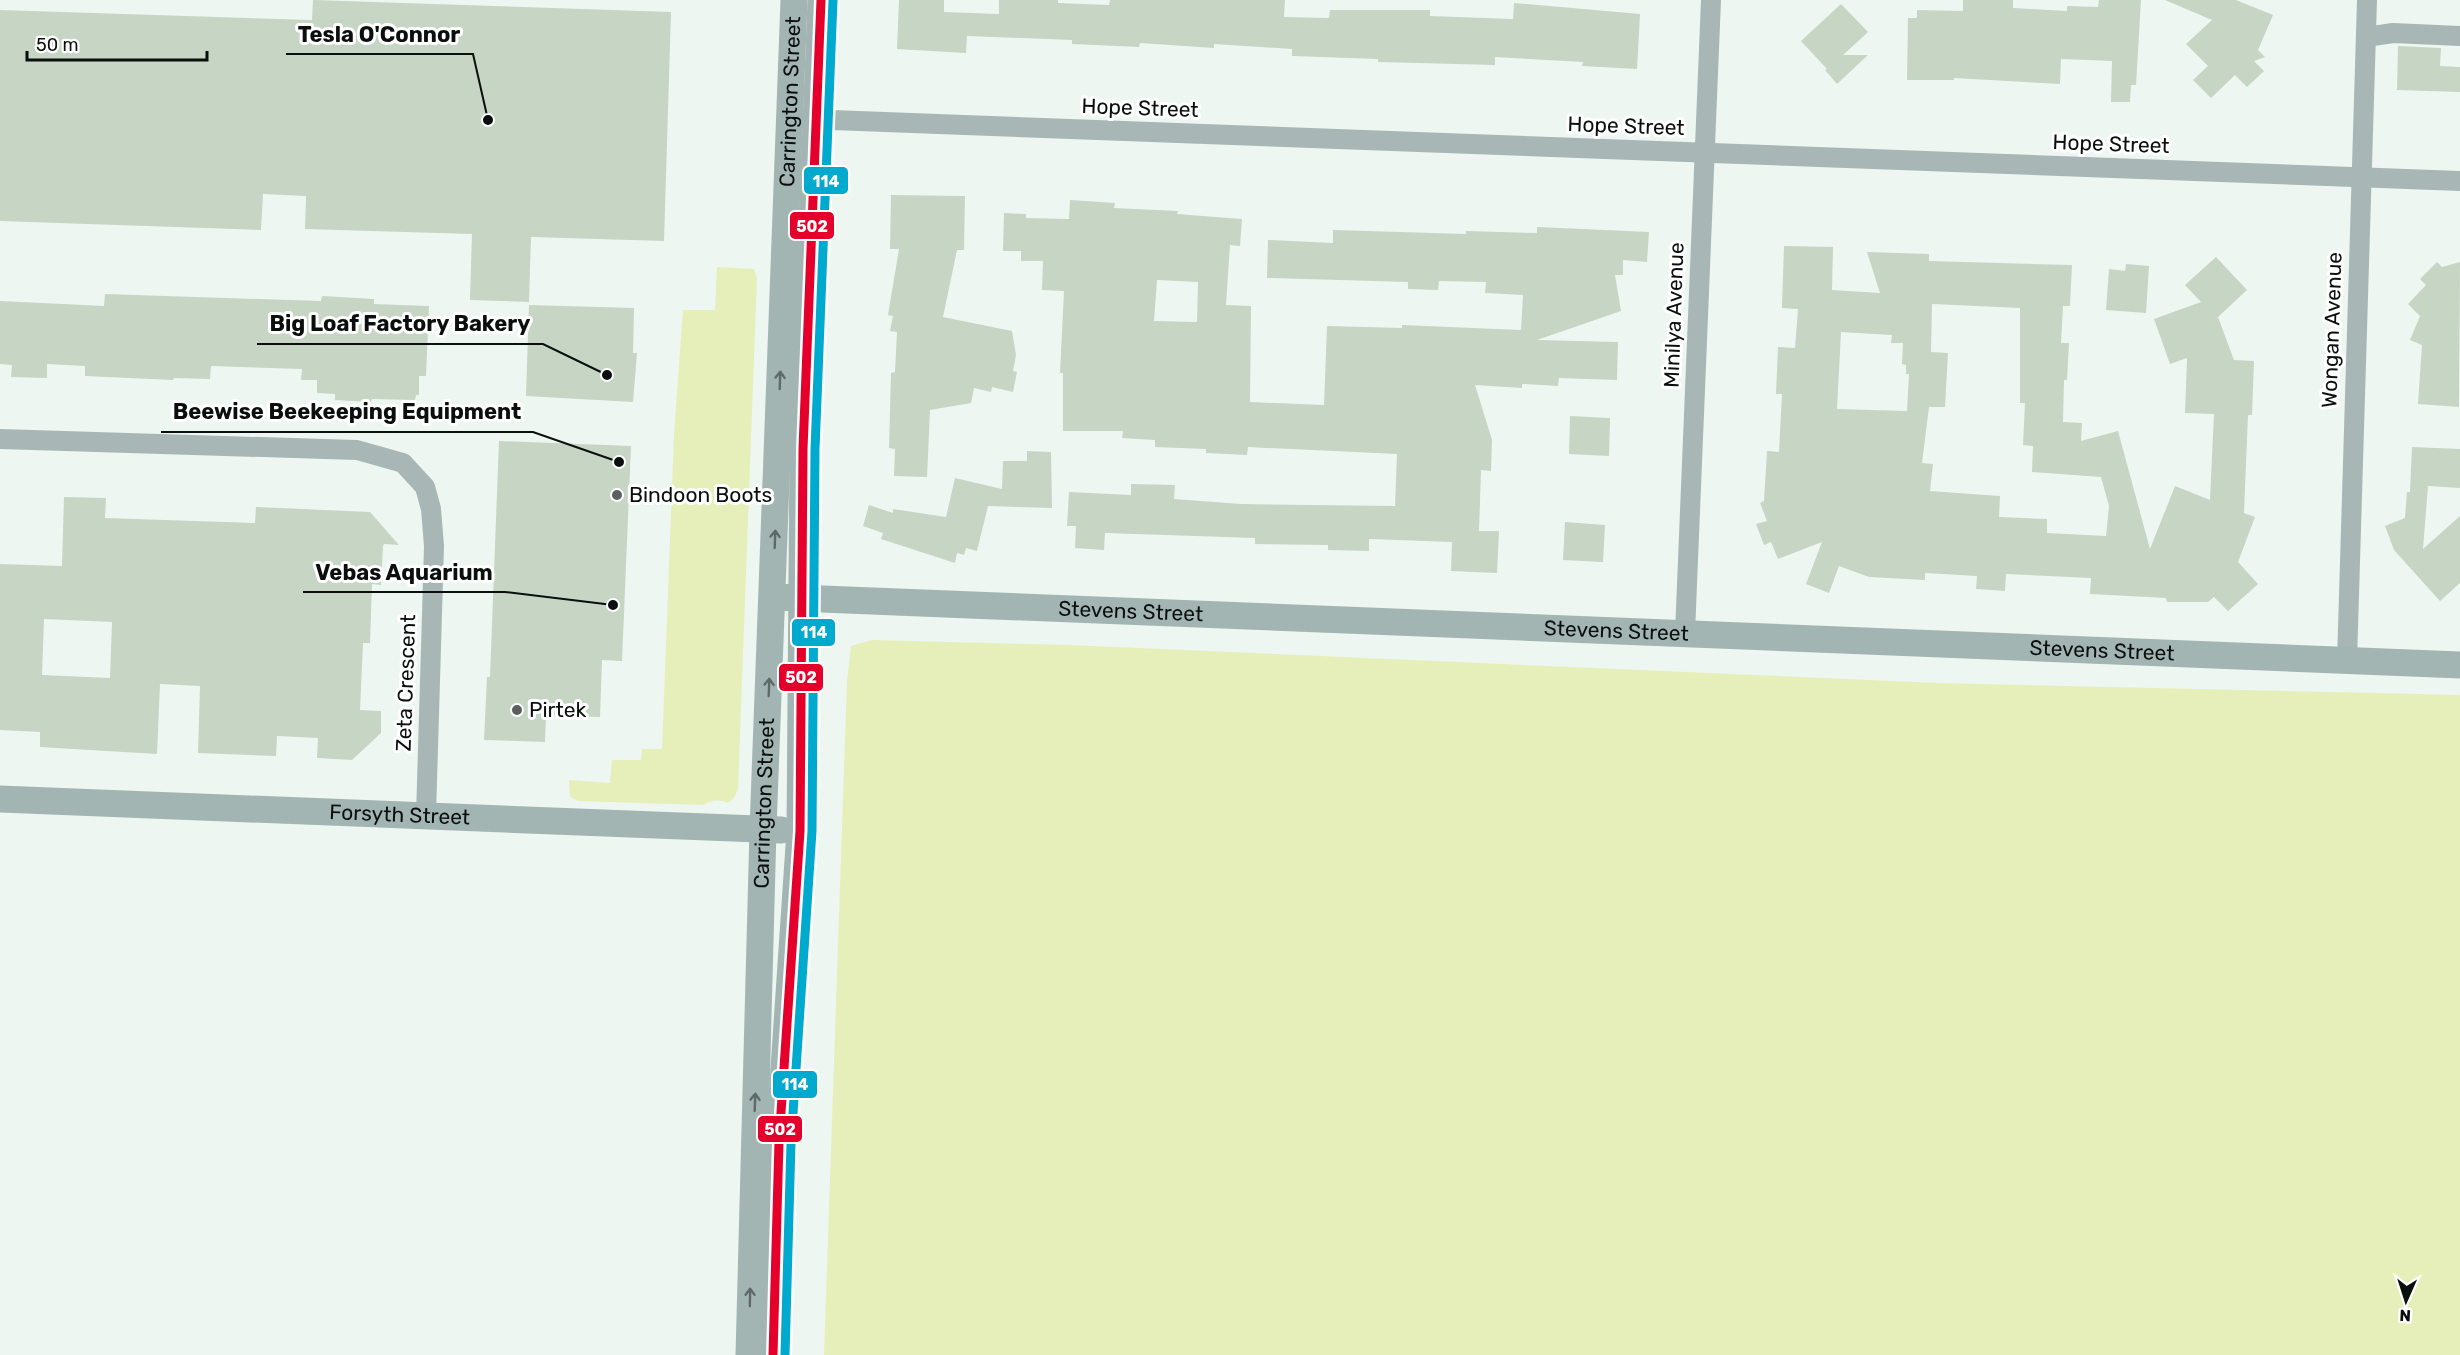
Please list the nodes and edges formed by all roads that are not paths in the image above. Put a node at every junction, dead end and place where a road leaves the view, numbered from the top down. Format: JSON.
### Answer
{"nodes":[{"id":1,"x":794,"y":0,"type":"edge"},
{"id":2,"x":821,"y":0,"type":"edge"},
{"id":3,"x":1711,"y":0,"type":"edge"},
{"id":4,"x":2367,"y":0,"type":"edge"},
{"id":5,"x":2460,"y":36,"type":"edge"},
{"id":6,"x":2366,"y":37,"type":"junction"},
{"id":7,"x":790,"y":119,"type":"junction"},
{"id":8,"x":816,"y":120,"type":"junction"},
{"id":9,"x":1705,"y":153,"type":"junction"},
{"id":10,"x":2360,"y":177,"type":"junction"},
{"id":11,"x":2460,"y":181,"type":"edge"},
{"id":12,"x":0,"y":439,"type":"edge"},
{"id":13,"x":773,"y":597,"type":"junction"},
{"id":14,"x":801,"y":599,"type":"junction"},
{"id":15,"x":1685,"y":633,"type":"junction"},
{"id":16,"x":2347,"y":661,"type":"junction"},
{"id":17,"x":2460,"y":665,"type":"edge"},
{"id":18,"x":0,"y":799,"type":"edge"},
{"id":19,"x":426,"y":816,"type":"junction"},
{"id":20,"x":763,"y":829,"type":"junction"},
{"id":21,"x":800,"y":831,"type":"junction"},
{"id":22,"x":749,"y":1355,"type":"edge"},
{"id":23,"x":773,"y":1355,"type":"edge"}],
"edges":[{"from":1,"to":7,"type":"main road","name":"Carrington Street"},
{"from":2,"to":8,"type":"main road","name":"Carrington Street"},
{"from":3,"to":9,"type":"street","name":"Minilya Avenue"},
{"from":4,"to":6,"type":"street","name":"Wongan Avenue"},
{"from":5,"to":6,"type":"street"},
{"from":6,"to":10,"type":"street","name":"Wongan Avenue"},
{"from":7,"to":8,"type":"street","name":"Hope Street"},
{"from":13,"to":7,"type":"main road","name":"Carrington Street","one_way":true},
{"from":8,"to":9,"type":"street","name":"Hope Street"},
{"from":8,"to":14,"type":"main road","name":"Carrington Street"},
{"from":9,"to":10,"type":"street","name":"Hope Street"},
{"from":9,"to":15,"type":"street","name":"Minilya Avenue"},
{"from":10,"to":11,"type":"street","name":"Hope Street"},
{"from":10,"to":16,"type":"street","name":"Wongan Avenue"},
{"from":12,"to":19,"type":"street","name":"Zeta Crescent"},
{"from":13,"to":14,"type":"main road","name":"Stevens Street"},
{"from":20,"to":13,"type":"main road","name":"Carrington Street","one_way":true},
{"from":14,"to":15,"type":"main road","name":"Stevens Street"},
{"from":14,"to":21,"type":"main road","name":"Carrington Street"},
{"from":15,"to":16,"type":"main road","name":"Stevens Street"},
{"from":16,"to":17,"type":"main road","name":"Stevens Street"},
{"from":18,"to":19,"type":"main road","name":"Forsyth Street"},
{"from":19,"to":20,"type":"main road","name":"Forsyth Street"},
{"from":20,"to":21,"type":"main road","name":"Forsyth Street"},
{"from":22,"to":20,"type":"main road","name":"Carrington Street","one_way":true},
{"from":21,"to":23,"type":"main road","name":"Carrington Street"}]}
